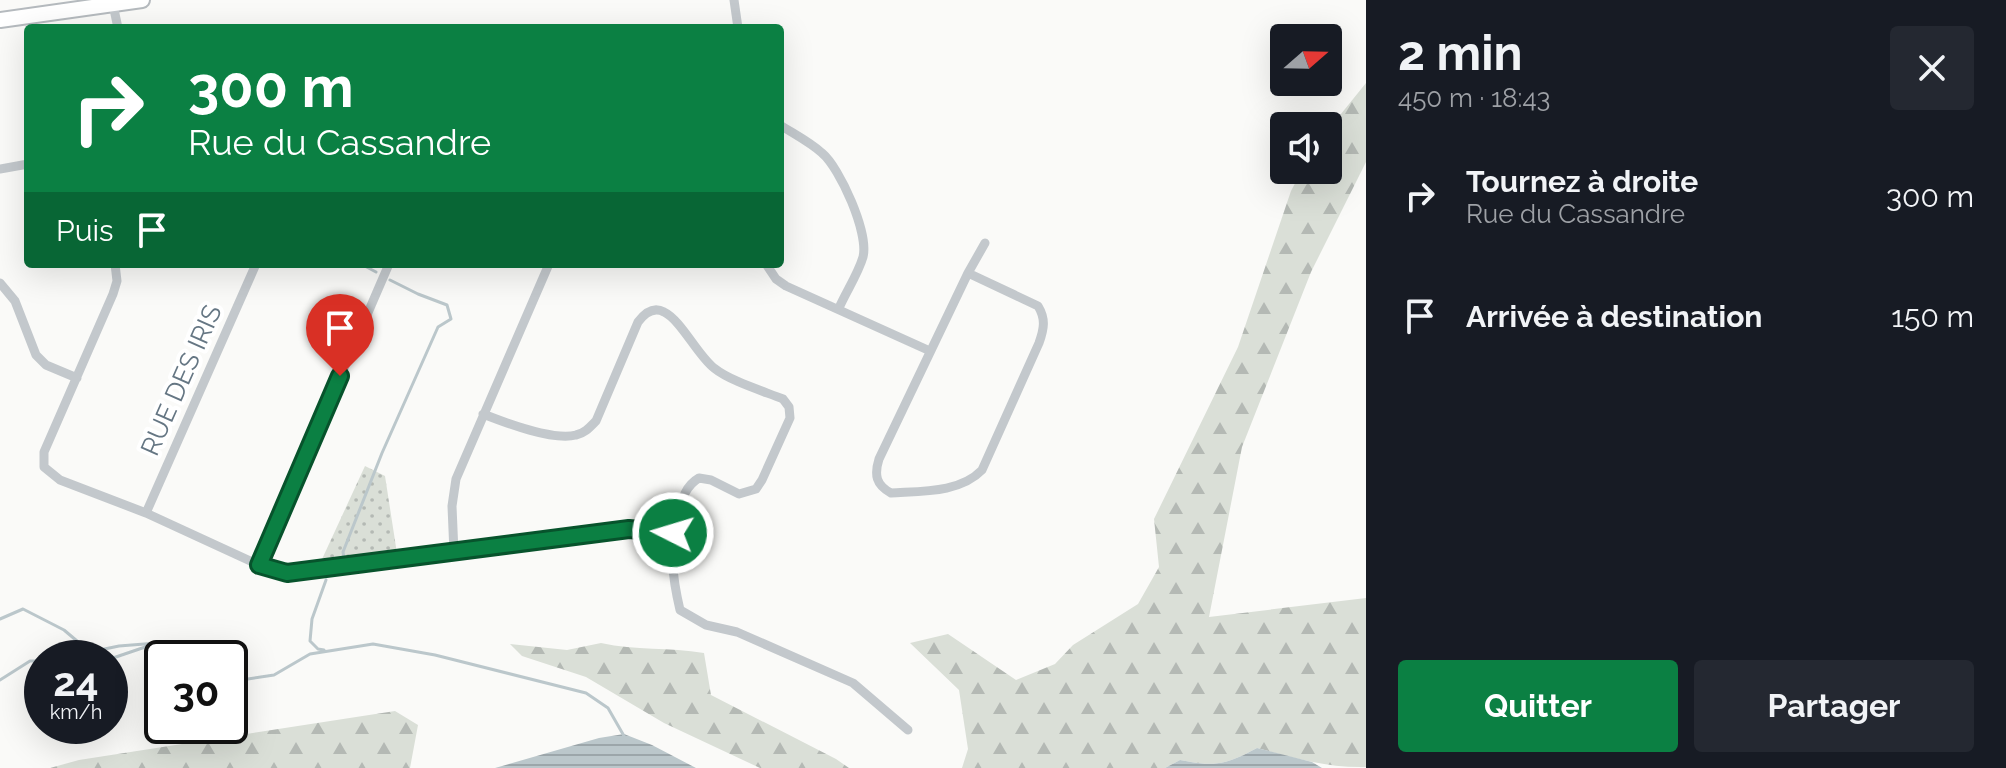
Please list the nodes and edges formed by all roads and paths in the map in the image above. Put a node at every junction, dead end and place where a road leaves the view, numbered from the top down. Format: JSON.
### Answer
{"nodes":[{"id":1,"x":142,"y":0,"type":"edge"},
{"id":2,"x":734,"y":0,"type":"edge"},
{"id":3,"x":112,"y":2,"type":"edge"},
{"id":4,"x":0,"y":20,"type":"edge"},
{"id":5,"x":117,"y":24,"type":"edge"},
{"id":6,"x":737,"y":24,"type":"edge"},
{"id":7,"x":784,"y":128,"type":"edge"},
{"id":8,"x":24,"y":165,"type":"edge"},
{"id":9,"x":0,"y":169,"type":"edge"},
{"id":10,"x":985,"y":243,"type":"dead end"},
{"id":11,"x":115,"y":268,"type":"edge"},
{"id":12,"x":254,"y":268,"type":"edge"},
{"id":13,"x":387,"y":268,"type":"edge"},
{"id":14,"x":547,"y":268,"type":"edge"},
{"id":15,"x":769,"y":268,"type":"edge"},
{"id":16,"x":968,"y":273,"type":"junction"},
{"id":17,"x":0,"y":283,"type":"edge"},
{"id":18,"x":839,"y":308,"type":"junction"},
{"id":19,"x":930,"y":351,"type":"junction"},
{"id":20,"x":77,"y":378,"type":"junction"},
{"id":21,"x":483,"y":414,"type":"junction"},
{"id":22,"x":146,"y":513,"type":"junction"},
{"id":23,"x":673,"y":533,"type":"junction"},
{"id":24,"x":454,"y":553,"type":"junction"},
{"id":25,"x":259,"y":565,"type":"junction"},
{"id":26,"x":908,"y":730,"type":"dead end"}],
"edges":[{"from":1,"to":3,"type":"main road"},
{"from":2,"to":6,"type":"street"},
{"from":3,"to":4,"type":"main road"},
{"from":3,"to":5,"type":"street"},
{"from":7,"to":18,"type":"street"},
{"from":8,"to":9,"type":"street"},
{"from":10,"to":16,"type":"street"},
{"from":11,"to":20,"type":"street"},
{"from":12,"to":22,"type":"street","name":"RUE DES IRIS"},
{"from":13,"to":25,"type":"street"},
{"from":14,"to":21,"type":"street"},
{"from":15,"to":18,"type":"street"},
{"from":16,"to":19,"type":"street"},
{"from":16,"to":19,"type":"street"},
{"from":17,"to":20,"type":"street"},
{"from":18,"to":19,"type":"street"},
{"from":20,"to":22,"type":"street"},
{"from":21,"to":23,"type":"street"},
{"from":21,"to":24,"type":"street"},
{"from":22,"to":25,"type":"street"},
{"from":23,"to":24,"type":"street"},
{"from":23,"to":26,"type":"street"},
{"from":24,"to":25,"type":"street"}]}
